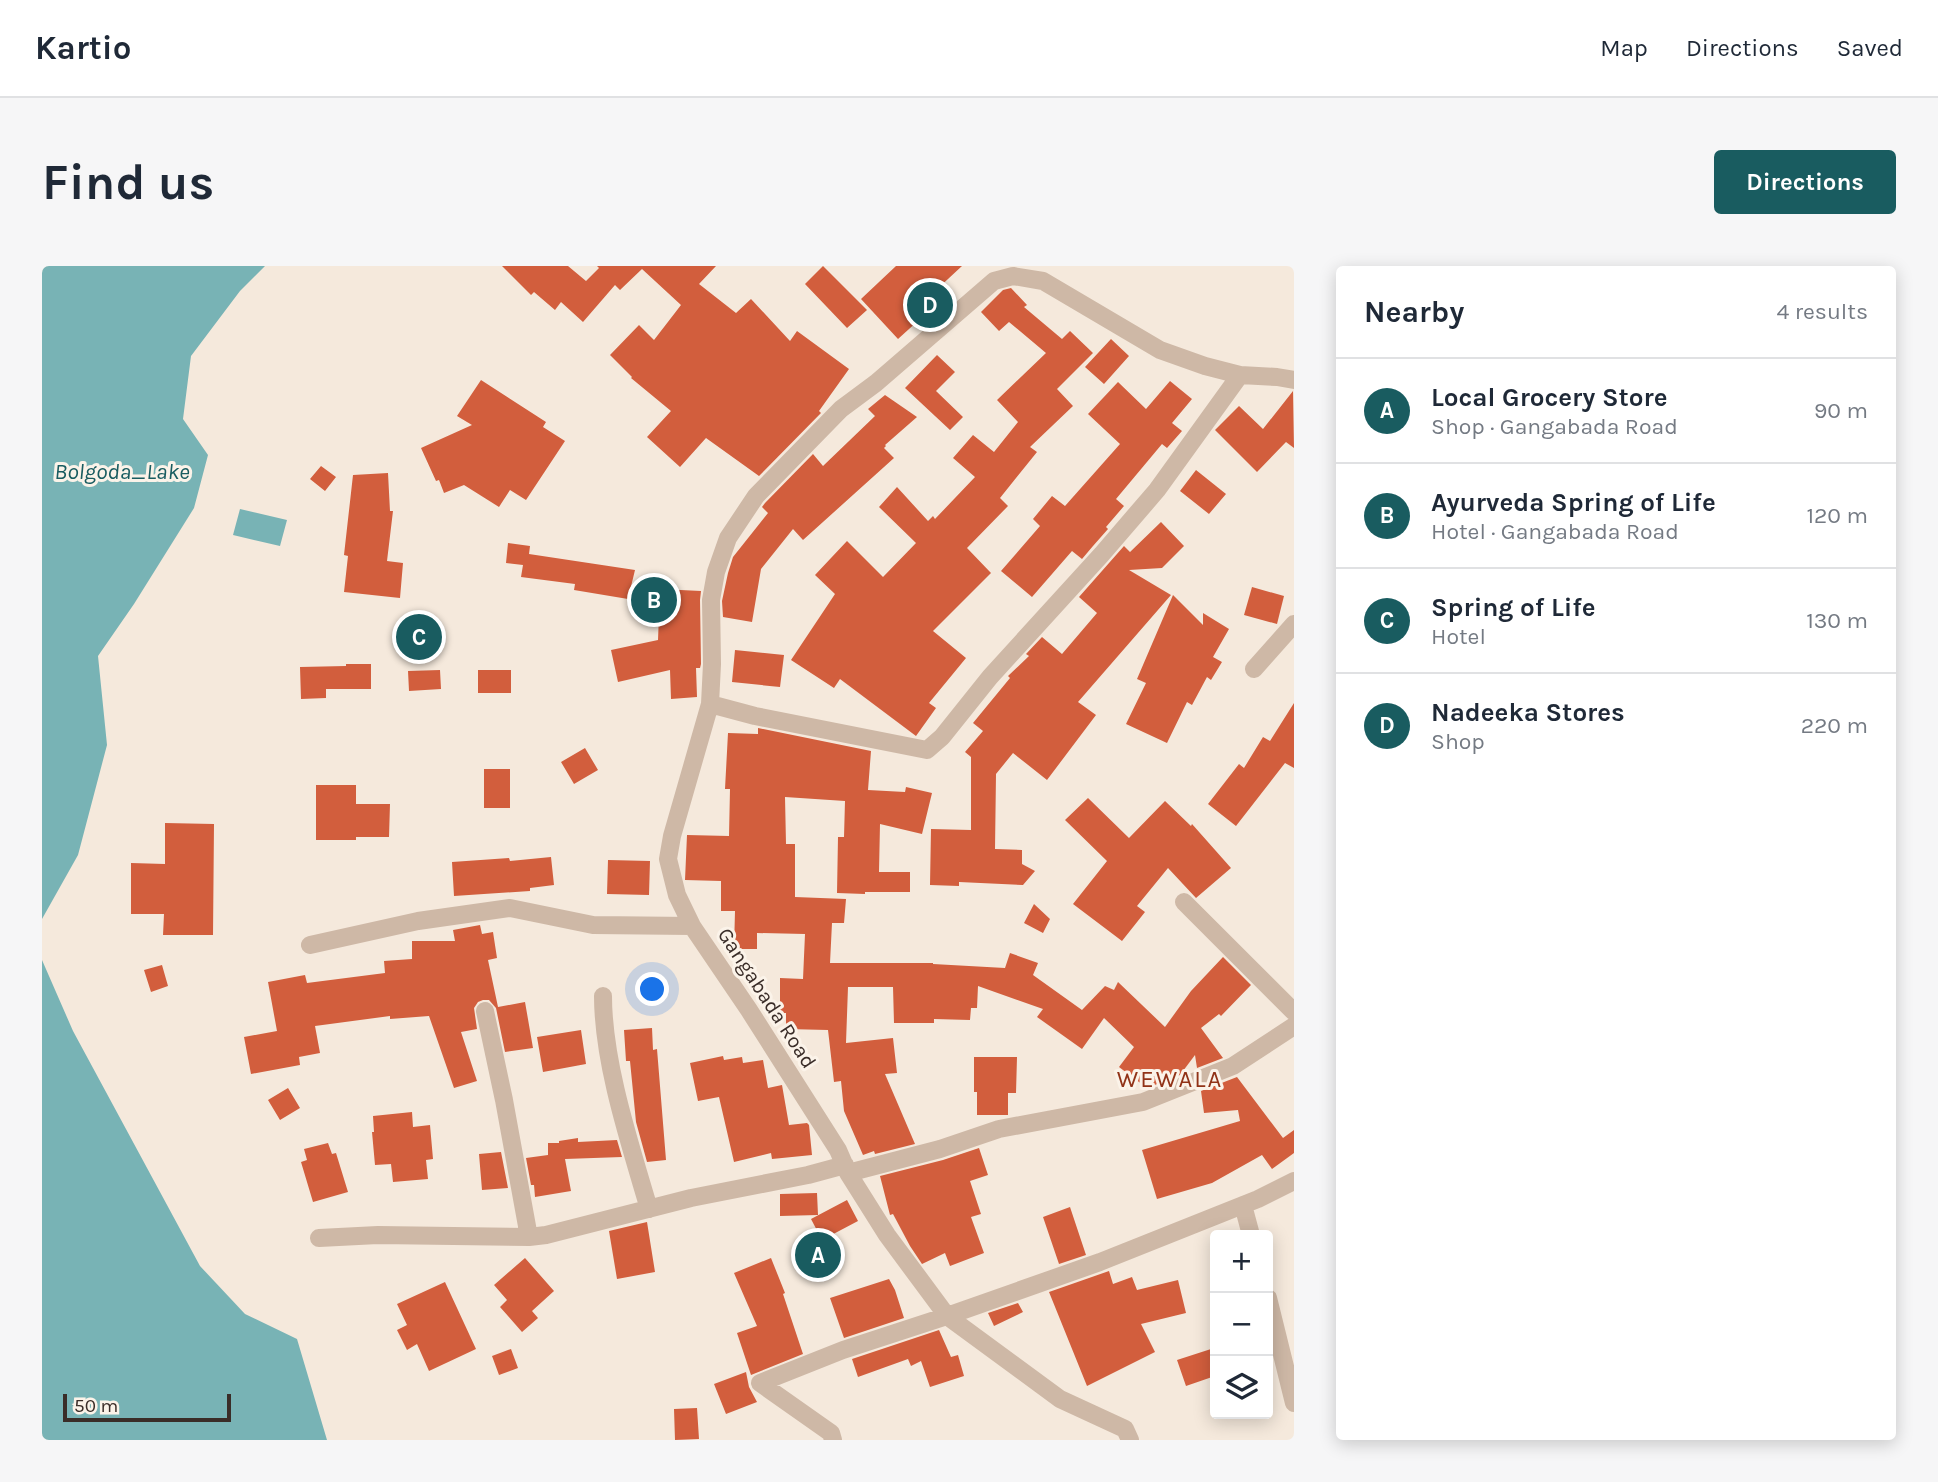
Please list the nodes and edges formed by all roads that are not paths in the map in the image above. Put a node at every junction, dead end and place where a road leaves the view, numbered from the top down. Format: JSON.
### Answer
{"nodes":[{"id":1,"x":1240,"y":375,"type":"junction"},
{"id":2,"x":1294,"y":380,"type":"edge"},
{"id":3,"x":1294,"y":624,"type":"edge"},
{"id":4,"x":1254,"y":669,"type":"dead end"},
{"id":5,"x":710,"y":704,"type":"junction"},
{"id":6,"x":1184,"y":902,"type":"dead end"},
{"id":7,"x":692,"y":926,"type":"junction"},
{"id":8,"x":310,"y":945,"type":"dead end"},
{"id":9,"x":603,"y":996,"type":"dead end"},
{"id":10,"x":485,"y":1011,"type":"dead end"},
{"id":11,"x":1294,"y":1012,"type":"edge"},
{"id":12,"x":1294,"y":1026,"type":"edge"},
{"id":13,"x":846,"y":1169,"type":"junction"},
{"id":14,"x":1294,"y":1181,"type":"edge"},
{"id":15,"x":1243,"y":1205,"type":"junction"},
{"id":16,"x":649,"y":1209,"type":"junction"},
{"id":17,"x":1250,"y":1230,"type":"edge"},
{"id":18,"x":529,"y":1237,"type":"junction"},
{"id":19,"x":319,"y":1238,"type":"dead end"},
{"id":20,"x":947,"y":1316,"type":"junction"},
{"id":21,"x":1273,"y":1318,"type":"edge"},
{"id":22,"x":1294,"y":1403,"type":"edge"},
{"id":23,"x":833,"y":1440,"type":"edge"},
{"id":24,"x":1130,"y":1440,"type":"edge"}],
"edges":[{"from":1,"to":2,"type":"street","name":"Gangabada Road"},
{"from":1,"to":5,"type":"street"},
{"from":1,"to":5,"type":"street","name":"Gangabada Road"},
{"from":3,"to":4,"type":"street"},
{"from":5,"to":7,"type":"street","name":"Gangabada Road"},
{"from":6,"to":11,"type":"street"},
{"from":7,"to":8,"type":"street"},
{"from":7,"to":13,"type":"street","name":"Gangabada Road"},
{"from":9,"to":16,"type":"street"},
{"from":10,"to":18,"type":"street"},
{"from":12,"to":13,"type":"street"},
{"from":13,"to":16,"type":"street"},
{"from":13,"to":20,"type":"street","name":"Gangabada Road"},
{"from":14,"to":15,"type":"street"},
{"from":15,"to":17,"type":"street"},
{"from":15,"to":20,"type":"street"},
{"from":16,"to":18,"type":"street"},
{"from":18,"to":19,"type":"street"},
{"from":20,"to":23,"type":"street"},
{"from":20,"to":24,"type":"street","name":"Gangabada Road"},
{"from":21,"to":22,"type":"street"}]}
